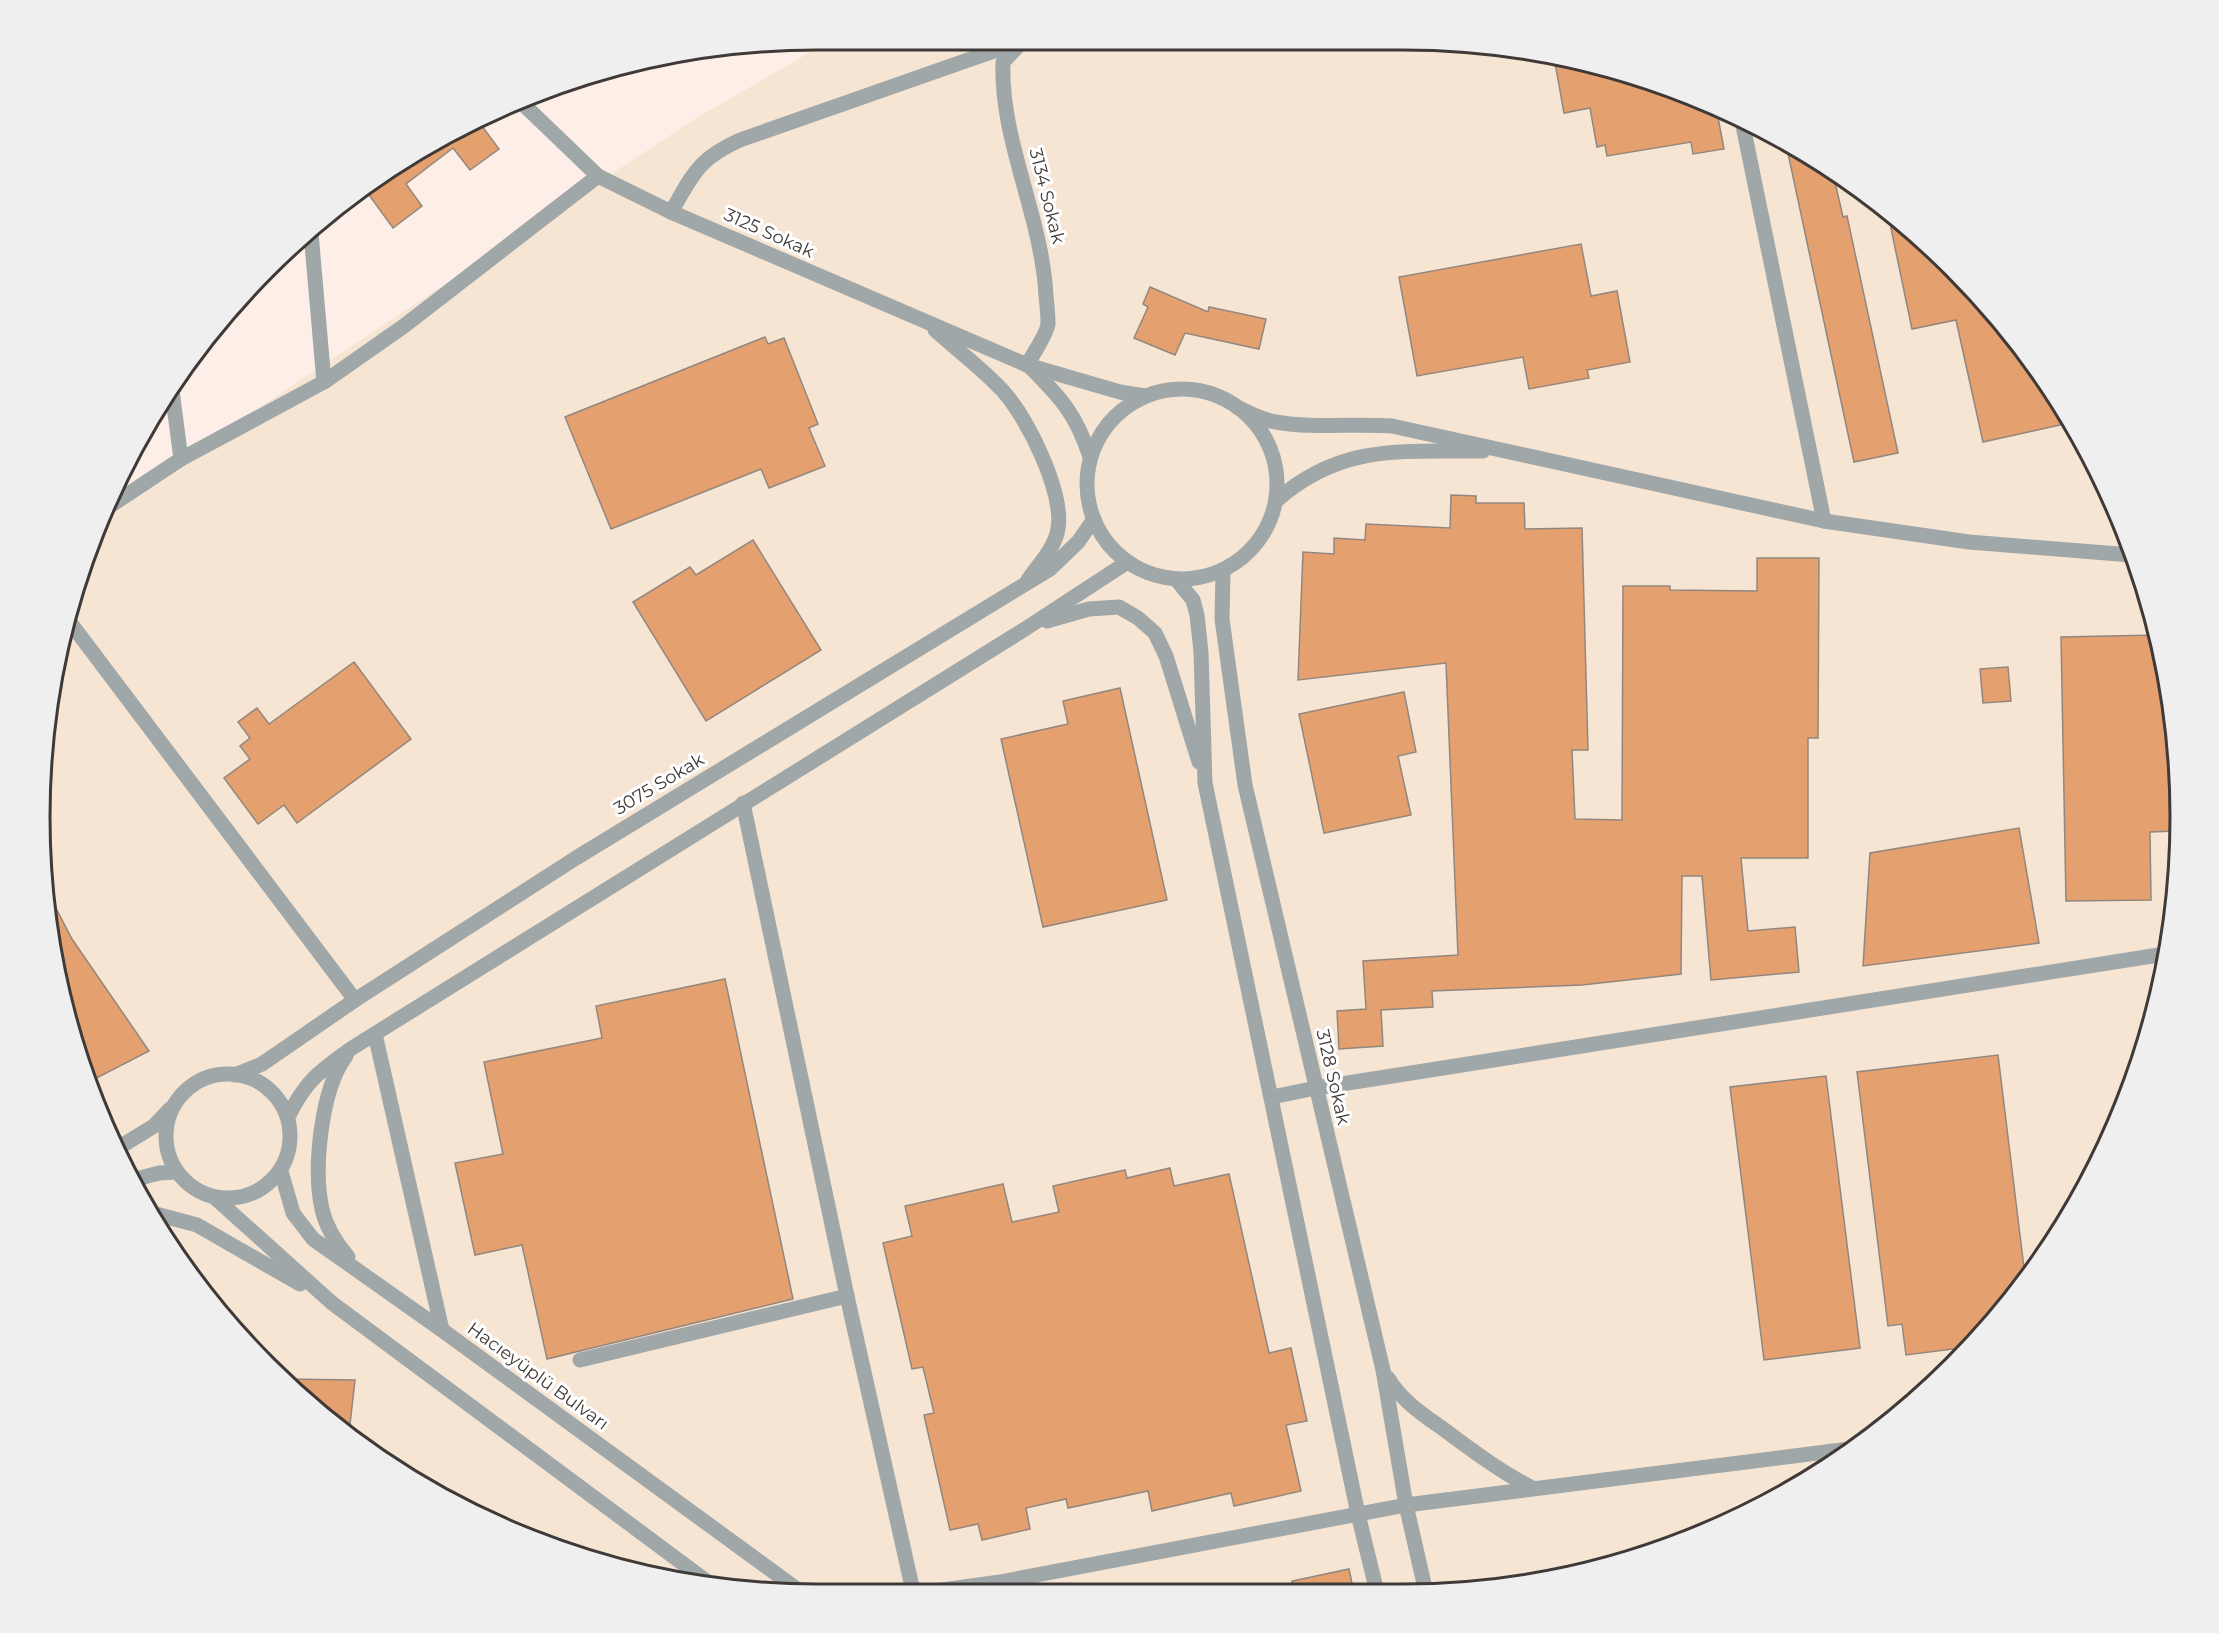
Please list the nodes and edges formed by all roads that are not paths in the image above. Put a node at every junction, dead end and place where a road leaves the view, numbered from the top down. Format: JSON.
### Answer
{"nodes":[{"id":1,"x":996,"y":50,"type":"edge"},
{"id":2,"x":1014,"y":50,"type":"edge"},
{"id":3,"x":526,"y":107,"type":"edge"},
{"id":4,"x":1744,"y":130,"type":"edge"},
{"id":5,"x":598,"y":176,"type":"junction"},
{"id":6,"x":671,"y":212,"type":"junction"},
{"id":7,"x":312,"y":240,"type":"edge"},
{"id":8,"x":926,"y":322,"type":"junction"},
{"id":9,"x":1028,"y":365,"type":"junction"},
{"id":10,"x":324,"y":382,"type":"junction"},
{"id":11,"x":1145,"y":396,"type":"junction"},
{"id":12,"x":173,"y":399,"type":"edge"},
{"id":13,"x":1237,"y":407,"type":"junction"},
{"id":14,"x":1504,"y":451,"type":"junction"},
{"id":15,"x":1090,"y":457,"type":"junction"},
{"id":16,"x":181,"y":459,"type":"junction"},
{"id":17,"x":1277,"y":500,"type":"junction"},
{"id":18,"x":118,"y":501,"type":"edge"},
{"id":19,"x":1094,"y":519,"type":"junction"},
{"id":20,"x":1824,"y":521,"type":"junction"},
{"id":21,"x":2123,"y":554,"type":"edge"},
{"id":22,"x":1126,"y":563,"type":"junction"},
{"id":23,"x":1223,"y":572,"type":"junction"},
{"id":24,"x":1176,"y":579,"type":"junction"},
{"id":25,"x":1027,"y":583,"type":"junction"},
{"id":26,"x":74,"y":627,"type":"edge"},
{"id":27,"x":1025,"y":629,"type":"junction"},
{"id":28,"x":1205,"y":783,"type":"junction"},
{"id":29,"x":743,"y":803,"type":"junction"},
{"id":30,"x":2157,"y":955,"type":"edge"},
{"id":31,"x":355,"y":1000,"type":"junction"},
{"id":32,"x":375,"y":1034,"type":"junction"},
{"id":33,"x":352,"y":1048,"type":"junction"},
{"id":34,"x":236,"y":1075,"type":"junction"},
{"id":35,"x":1316,"y":1088,"type":"junction"},
{"id":36,"x":1272,"y":1098,"type":"junction"},
{"id":37,"x":170,"y":1109,"type":"junction"},
{"id":38,"x":288,"y":1117,"type":"junction"},
{"id":39,"x":124,"y":1144,"type":"edge"},
{"id":40,"x":280,"y":1171,"type":"junction"},
{"id":41,"x":177,"y":1172,"type":"junction"},
{"id":42,"x":140,"y":1178,"type":"edge"},
{"id":43,"x":214,"y":1197,"type":"junction"},
{"id":44,"x":162,"y":1216,"type":"edge"},
{"id":45,"x":367,"y":1276,"type":"junction"},
{"id":46,"x":847,"y":1296,"type":"junction"},
{"id":47,"x":332,"y":1302,"type":"junction"},
{"id":48,"x":441,"y":1330,"type":"junction"},
{"id":49,"x":580,"y":1360,"type":"dead end"},
{"id":50,"x":1383,"y":1370,"type":"junction"},
{"id":51,"x":1833,"y":1451,"type":"edge"},
{"id":52,"x":1532,"y":1488,"type":"junction"},
{"id":53,"x":1406,"y":1505,"type":"junction"},
{"id":54,"x":1358,"y":1514,"type":"junction"},
{"id":55,"x":697,"y":1574,"type":"edge"},
{"id":56,"x":788,"y":1583,"type":"edge"},
{"id":57,"x":1424,"y":1583,"type":"edge"},
{"id":58,"x":911,"y":1584,"type":"edge"},
{"id":59,"x":1009,"y":1584,"type":"edge"},
{"id":60,"x":1375,"y":1584,"type":"edge"}],
"edges":[{"from":1,"to":6,"type":"street"},
{"from":2,"to":9,"type":"street","name":"3134 Sokak"},
{"from":3,"to":5,"type":"street","name":"3125 Sokak"},
{"from":4,"to":20,"type":"street"},
{"from":5,"to":6,"type":"street","name":"3125 Sokak"},
{"from":5,"to":10,"type":"street"},
{"from":6,"to":8,"type":"street","name":"3125 Sokak"},
{"from":7,"to":10,"type":"street"},
{"from":8,"to":9,"type":"street","name":"3125 Sokak"},
{"from":8,"to":25,"type":"street","name":"3125 Sokak"},
{"from":9,"to":11,"type":"street","name":"3125 Sokak"},
{"from":9,"to":15,"type":"street","name":"3125 Sokak"},
{"from":10,"to":16,"type":"street"},
{"from":11,"to":13,"type":"street"},
{"from":11,"to":15,"type":"street"},
{"from":12,"to":16,"type":"street"},
{"from":13,"to":14,"type":"street"},
{"from":13,"to":17,"type":"street"},
{"from":14,"to":17,"type":"street"},
{"from":14,"to":20,"type":"street"},
{"from":15,"to":19,"type":"street"},
{"from":16,"to":18,"type":"street"},
{"from":17,"to":23,"type":"street"},
{"from":19,"to":22,"type":"street"},
{"from":19,"to":25,"type":"street","name":"3075 Sokak"},
{"from":20,"to":21,"type":"street"},
{"from":22,"to":24,"type":"street"},
{"from":22,"to":27,"type":"street"},
{"from":23,"to":24,"type":"street"},
{"from":23,"to":35,"type":"street","name":"3128 Sokak"},
{"from":24,"to":28,"type":"street"},
{"from":25,"to":31,"type":"street","name":"3075 Sokak"},
{"from":26,"to":31,"type":"street"},
{"from":27,"to":28,"type":"street"},
{"from":27,"to":29,"type":"street"},
{"from":28,"to":36,"type":"street"},
{"from":29,"to":32,"type":"street"},
{"from":29,"to":46,"type":"street"},
{"from":30,"to":35,"type":"street"},
{"from":31,"to":34,"type":"street","name":"3075 Sokak"},
{"from":32,"to":33,"type":"street"},
{"from":32,"to":48,"type":"street"},
{"from":33,"to":38,"type":"street"},
{"from":33,"to":45,"type":"street"},
{"from":34,"to":37,"type":"street"},
{"from":34,"to":38,"type":"street"},
{"from":35,"to":36,"type":"street"},
{"from":35,"to":50,"type":"street","name":"3128 Sokak"},
{"from":36,"to":54,"type":"street"},
{"from":37,"to":39,"type":"street"},
{"from":37,"to":41,"type":"street"},
{"from":38,"to":40,"type":"street"},
{"from":40,"to":43,"type":"street"},
{"from":40,"to":45,"type":"street","name":"Hacıeyüplü Bulvarı"},
{"from":41,"to":42,"type":"street"},
{"from":41,"to":43,"type":"street"},
{"from":43,"to":47,"type":"street"},
{"from":44,"to":47,"type":"street"},
{"from":45,"to":48,"type":"street","name":"Hacıeyüplü Bulvarı"},
{"from":46,"to":49,"type":"street"},
{"from":46,"to":58,"type":"street"},
{"from":47,"to":55,"type":"street"},
{"from":48,"to":56,"type":"street","name":"Hacıeyüplü Bulvarı"},
{"from":50,"to":52,"type":"street"},
{"from":50,"to":53,"type":"street","name":"3128 Sokak"},
{"from":51,"to":52,"type":"street"},
{"from":52,"to":53,"type":"street"},
{"from":53,"to":54,"type":"street"},
{"from":53,"to":57,"type":"street","name":"3128 Sokak"},
{"from":54,"to":59,"type":"street"},
{"from":54,"to":60,"type":"street"}]}
